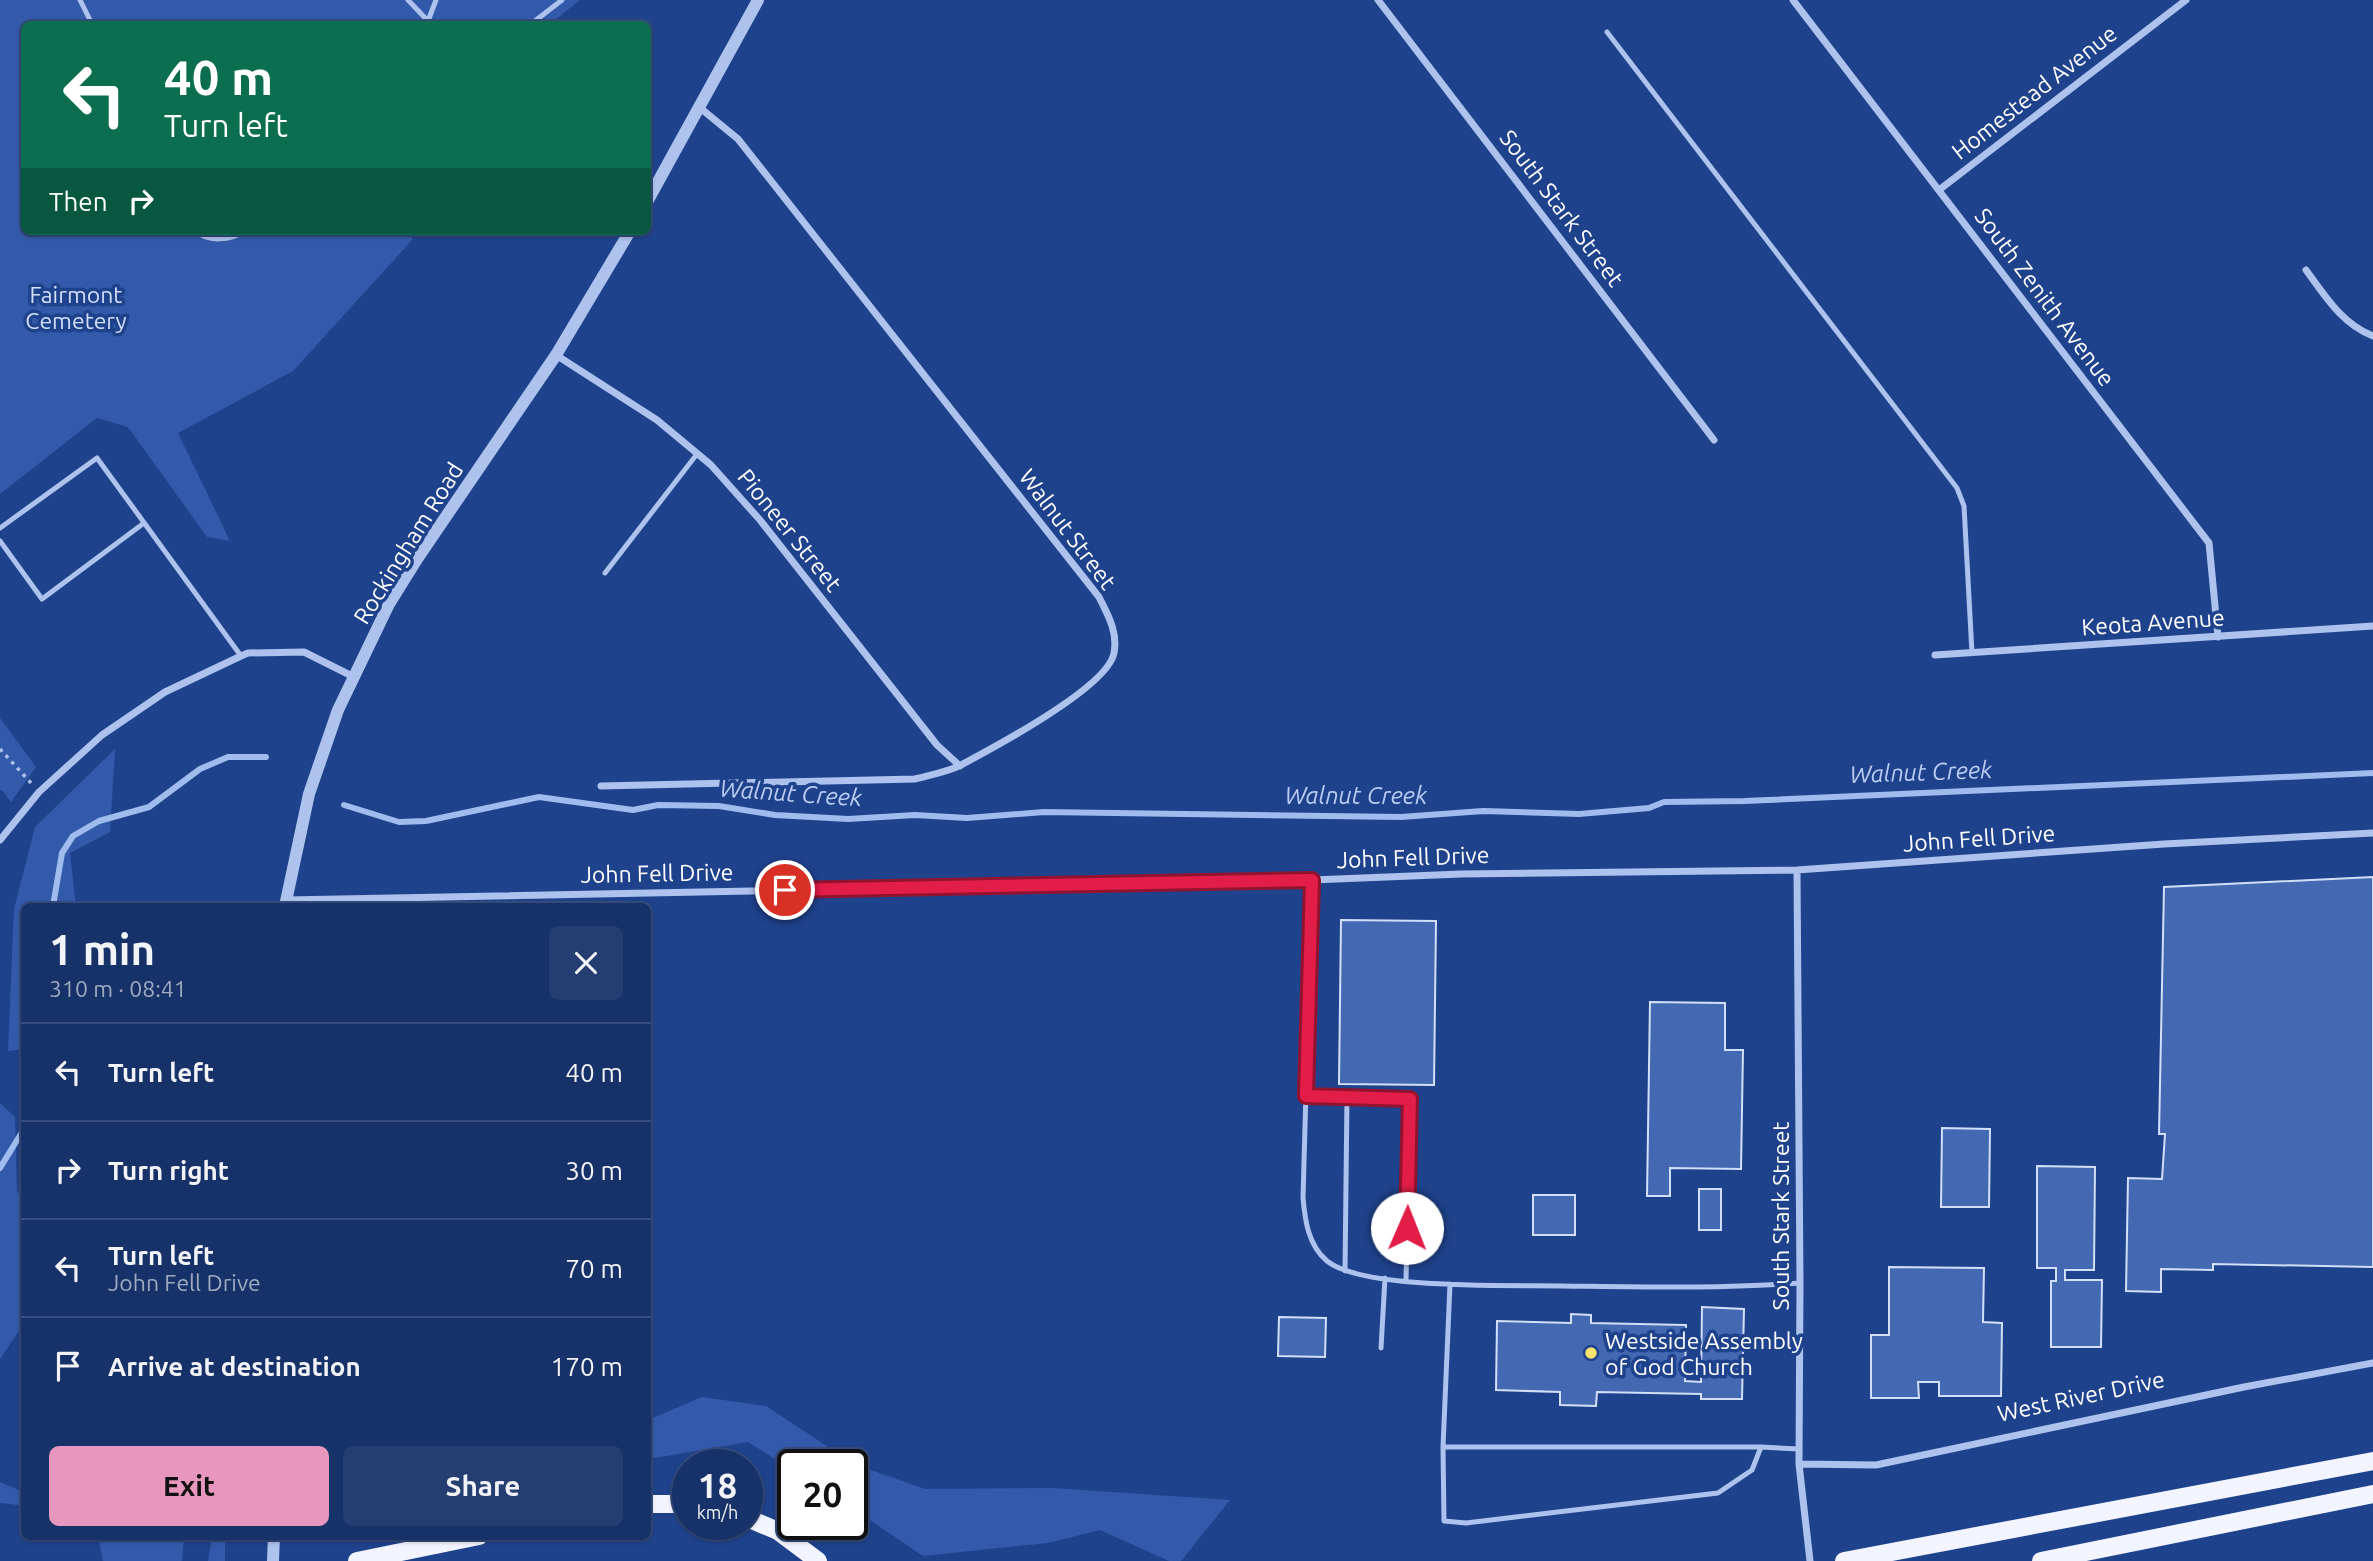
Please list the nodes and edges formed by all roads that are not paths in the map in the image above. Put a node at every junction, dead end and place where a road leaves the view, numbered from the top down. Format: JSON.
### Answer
{"nodes":[{"id":1,"x":80,"y":0,"type":"edge"},
{"id":2,"x":408,"y":0,"type":"edge"},
{"id":3,"x":436,"y":0,"type":"edge"},
{"id":4,"x":562,"y":0,"type":"edge"},
{"id":5,"x":758,"y":0,"type":"edge"},
{"id":6,"x":1378,"y":0,"type":"edge"},
{"id":7,"x":1793,"y":0,"type":"edge"},
{"id":8,"x":2186,"y":0,"type":"edge"},
{"id":9,"x":90,"y":21,"type":"edge"},
{"id":10,"x":427,"y":21,"type":"edge"},
{"id":11,"x":430,"y":21,"type":"edge"},
{"id":12,"x":535,"y":21,"type":"edge"},
{"id":13,"x":1607,"y":32,"type":"dead end"},
{"id":14,"x":699,"y":107,"type":"junction"},
{"id":15,"x":1939,"y":190,"type":"junction"},
{"id":16,"x":651,"y":195,"type":"edge"},
{"id":17,"x":200,"y":235,"type":"edge"},
{"id":18,"x":239,"y":235,"type":"edge"},
{"id":19,"x":628,"y":235,"type":"edge"},
{"id":20,"x":2306,"y":270,"type":"dead end"},
{"id":21,"x":2373,"y":336,"type":"edge"},
{"id":22,"x":556,"y":355,"type":"junction"},
{"id":23,"x":1714,"y":440,"type":"dead end"},
{"id":24,"x":697,"y":453,"type":"junction"},
{"id":25,"x":144,"y":523,"type":"junction"},
{"id":26,"x":0,"y":528,"type":"edge"},
{"id":27,"x":0,"y":541,"type":"edge"},
{"id":28,"x":605,"y":573,"type":"dead end"},
{"id":29,"x":2373,"y":626,"type":"edge"},
{"id":30,"x":2218,"y":636,"type":"junction"},
{"id":31,"x":1972,"y":653,"type":"junction"},
{"id":32,"x":1935,"y":655,"type":"dead end"},
{"id":33,"x":241,"y":656,"type":"junction"},
{"id":34,"x":354,"y":677,"type":"junction"},
{"id":35,"x":960,"y":766,"type":"junction"},
{"id":36,"x":601,"y":786,"type":"dead end"},
{"id":37,"x":2373,"y":833,"type":"edge"},
{"id":38,"x":0,"y":840,"type":"edge"},
{"id":39,"x":1797,"y":870,"type":"junction"},
{"id":40,"x":1312,"y":880,"type":"junction"},
{"id":41,"x":285,"y":903,"type":"edge"},
{"id":42,"x":1306,"y":1096,"type":"junction"},
{"id":43,"x":1347,"y":1097,"type":"junction"},
{"id":44,"x":1345,"y":1271,"type":"junction"},
{"id":45,"x":1385,"y":1278,"type":"junction"},
{"id":46,"x":1406,"y":1280,"type":"junction"},
{"id":47,"x":1800,"y":1283,"type":"junction"},
{"id":48,"x":1450,"y":1284,"type":"junction"},
{"id":49,"x":1381,"y":1348,"type":"dead end"},
{"id":50,"x":2373,"y":1363,"type":"edge"},
{"id":51,"x":1443,"y":1447,"type":"junction"},
{"id":52,"x":1760,"y":1447,"type":"junction"},
{"id":53,"x":1799,"y":1449,"type":"junction"},
{"id":54,"x":2373,"y":1461,"type":"edge"},
{"id":55,"x":1799,"y":1464,"type":"junction"},
{"id":56,"x":2373,"y":1494,"type":"edge"},
{"id":57,"x":651,"y":1504,"type":"edge"},
{"id":58,"x":672,"y":1504,"type":"edge"},
{"id":59,"x":763,"y":1525,"type":"edge"},
{"id":60,"x":274,"y":1540,"type":"edge"},
{"id":61,"x":459,"y":1540,"type":"edge"},
{"id":62,"x":273,"y":1561,"type":"edge"},
{"id":63,"x":357,"y":1561,"type":"edge"},
{"id":64,"x":818,"y":1561,"type":"edge"},
{"id":65,"x":1810,"y":1561,"type":"edge"},
{"id":66,"x":1844,"y":1561,"type":"edge"},
{"id":67,"x":2041,"y":1561,"type":"edge"}],
"edges":[{"from":1,"to":9,"type":"lane"},
{"from":2,"to":10,"type":"lane"},
{"from":3,"to":11,"type":"lane"},
{"from":4,"to":12,"type":"lane"},
{"from":5,"to":14,"type":"street"},
{"from":6,"to":23,"type":"street","name":"South Stark Street"},
{"from":7,"to":15,"type":"street","name":"South Zenith Avenue"},
{"from":8,"to":15,"type":"street","name":"Homestead Avenue"},
{"from":13,"to":31,"type":"lane"},
{"from":14,"to":16,"type":"street"},
{"from":14,"to":35,"type":"street","name":"Walnut Street"},
{"from":15,"to":30,"type":"street","name":"South Zenith Avenue"},
{"from":17,"to":18,"type":"lane"},
{"from":19,"to":22,"type":"street","name":"Rockingham Road"},
{"from":20,"to":21,"type":"street"},
{"from":22,"to":24,"type":"street","name":"Pioneer Street"},
{"from":22,"to":34,"type":"street","name":"Rockingham Road"},
{"from":24,"to":28,"type":"lane"},
{"from":24,"to":35,"type":"street","name":"Pioneer Street"},
{"from":25,"to":26,"type":"lane"},
{"from":25,"to":27,"type":"lane"},
{"from":25,"to":33,"type":"lane"},
{"from":29,"to":30,"type":"street","name":"Keota Avenue"},
{"from":30,"to":31,"type":"street","name":"Keota Avenue"},
{"from":31,"to":32,"type":"street","name":"Keota Avenue"},
{"from":33,"to":34,"type":"street"},
{"from":33,"to":38,"type":"street"},
{"from":34,"to":41,"type":"street","name":"Rockingham Road"},
{"from":35,"to":36,"type":"street","name":"Walnut Street"},
{"from":37,"to":39,"type":"street","name":"John Fell Drive"},
{"from":39,"to":40,"type":"street","name":"John Fell Drive"},
{"from":39,"to":47,"type":"street","name":"South Stark Street"},
{"from":40,"to":41,"type":"street","name":"John Fell Drive"},
{"from":40,"to":42,"type":"lane"},
{"from":42,"to":43,"type":"lane"},
{"from":42,"to":44,"type":"lane"},
{"from":43,"to":44,"type":"lane"},
{"from":43,"to":46,"type":"lane"},
{"from":44,"to":45,"type":"lane"},
{"from":45,"to":46,"type":"lane"},
{"from":45,"to":49,"type":"lane"},
{"from":46,"to":48,"type":"lane"},
{"from":47,"to":48,"type":"lane"},
{"from":47,"to":53,"type":"street","name":"South Stark Street"},
{"from":48,"to":51,"type":"lane"},
{"from":50,"to":55,"type":"street","name":"West River Drive"},
{"from":51,"to":52,"type":"lane"},
{"from":51,"to":52,"type":"lane"},
{"from":52,"to":53,"type":"lane"},
{"from":53,"to":55,"type":"street","name":"South Stark Street"},
{"from":54,"to":66,"type":"main road"},
{"from":55,"to":65,"type":"street","name":"South Stark Street"},
{"from":56,"to":67,"type":"main road"},
{"from":57,"to":58,"type":"main road"},
{"from":59,"to":64,"type":"main road"},
{"from":60,"to":62,"type":"street"},
{"from":61,"to":63,"type":"main road"}]}
